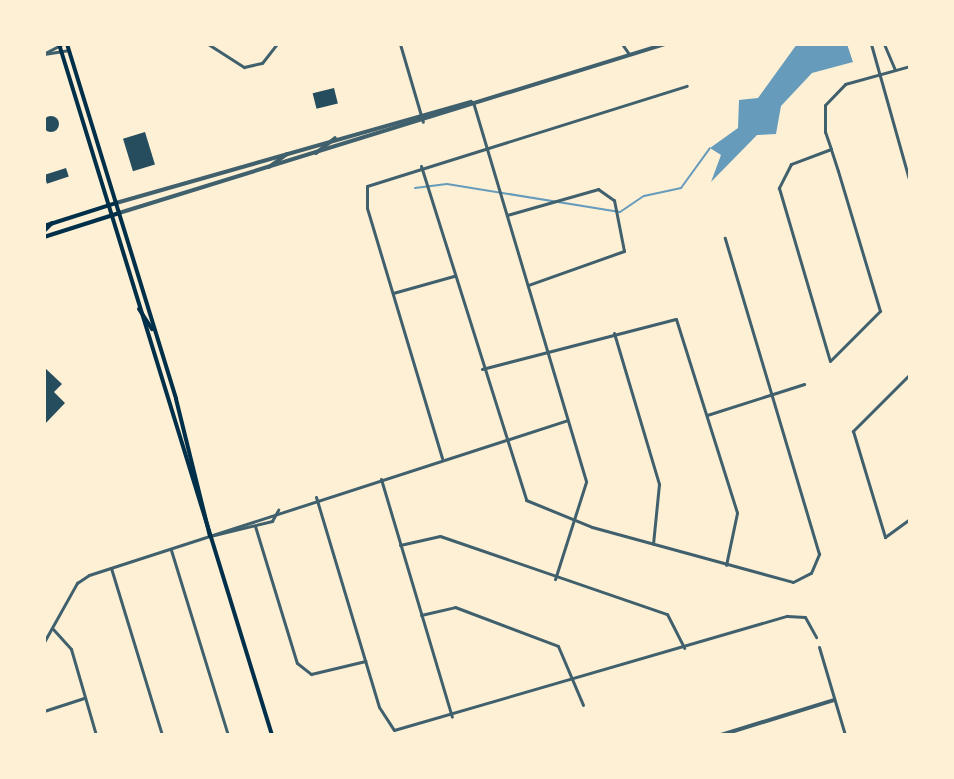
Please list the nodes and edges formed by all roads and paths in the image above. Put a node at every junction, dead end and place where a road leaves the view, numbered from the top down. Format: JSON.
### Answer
{"nodes":[{"id":1,"x":208,"y":44,"type":"edge"},
{"id":2,"x":277,"y":44,"type":"edge"},
{"id":3,"x":400,"y":44,"type":"edge"},
{"id":4,"x":622,"y":44,"type":"edge"},
{"id":5,"x":665,"y":44,"type":"edge"},
{"id":6,"x":871,"y":44,"type":"edge"},
{"id":7,"x":884,"y":44,"type":"edge"},
{"id":8,"x":63,"y":45,"type":"edge"},
{"id":9,"x":628,"y":46,"type":"edge"},
{"id":10,"x":61,"y":52,"type":"junction"},
{"id":11,"x":44,"y":54,"type":"edge"},
{"id":12,"x":629,"y":54,"type":"junction"},
{"id":13,"x":910,"y":66,"type":"edge"},
{"id":14,"x":895,"y":70,"type":"junction"},
{"id":15,"x":879,"y":75,"type":"junction"},
{"id":16,"x":687,"y":86,"type":"dead end"},
{"id":17,"x":473,"y":102,"type":"junction"},
{"id":18,"x":420,"y":112,"type":"junction"},
{"id":19,"x":423,"y":122,"type":"junction"},
{"id":20,"x":335,"y":138,"type":"junction"},
{"id":21,"x":486,"y":146,"type":"junction"},
{"id":22,"x":831,"y":149,"type":"junction"},
{"id":23,"x":293,"y":150,"type":"junction"},
{"id":24,"x":314,"y":155,"type":"junction"},
{"id":25,"x":421,"y":166,"type":"junction"},
{"id":26,"x":269,"y":167,"type":"junction"},
{"id":27,"x":910,"y":183,"type":"edge"},
{"id":28,"x":116,"y":203,"type":"junction"},
{"id":29,"x":106,"y":206,"type":"junction"},
{"id":30,"x":119,"y":213,"type":"junction"},
{"id":31,"x":507,"y":215,"type":"junction"},
{"id":32,"x":109,"y":217,"type":"junction"},
{"id":33,"x":44,"y":231,"type":"edge"},
{"id":34,"x":725,"y":238,"type":"dead end"},
{"id":35,"x":454,"y":276,"type":"junction"},
{"id":36,"x":528,"y":285,"type":"junction"},
{"id":37,"x":393,"y":293,"type":"junction"},
{"id":38,"x":138,"y":309,"type":"junction"},
{"id":39,"x":614,"y":333,"type":"junction"},
{"id":40,"x":158,"y":338,"type":"junction"},
{"id":41,"x":548,"y":353,"type":"junction"},
{"id":42,"x":482,"y":369,"type":"junction"},
{"id":43,"x":910,"y":374,"type":"edge"},
{"id":44,"x":804,"y":384,"type":"dead end"},
{"id":45,"x":771,"y":394,"type":"junction"},
{"id":46,"x":707,"y":415,"type":"junction"},
{"id":47,"x":568,"y":420,"type":"junction"},
{"id":48,"x":503,"y":440,"type":"junction"},
{"id":49,"x":442,"y":458,"type":"junction"},
{"id":50,"x":380,"y":478,"type":"junction"},
{"id":51,"x":316,"y":497,"type":"junction"},
{"id":52,"x":278,"y":510,"type":"junction"},
{"id":53,"x":576,"y":519,"type":"junction"},
{"id":54,"x":910,"y":519,"type":"edge"},
{"id":55,"x":255,"y":526,"type":"junction"},
{"id":56,"x":210,"y":536,"type":"junction"},
{"id":57,"x":653,"y":544,"type":"junction"},
{"id":58,"x":400,"y":545,"type":"junction"},
{"id":59,"x":171,"y":550,"type":"junction"},
{"id":60,"x":726,"y":565,"type":"junction"},
{"id":61,"x":111,"y":568,"type":"junction"},
{"id":62,"x":555,"y":579,"type":"junction"},
{"id":63,"x":421,"y":615,"type":"junction"},
{"id":64,"x":53,"y":629,"type":"junction"},
{"id":65,"x":816,"y":637,"type":"dead end"},
{"id":66,"x":44,"y":642,"type":"edge"},
{"id":67,"x":819,"y":647,"type":"dead end"},
{"id":68,"x":684,"y":648,"type":"junction"},
{"id":69,"x":365,"y":661,"type":"junction"},
{"id":70,"x":575,"y":680,"type":"junction"},
{"id":71,"x":84,"y":698,"type":"junction"},
{"id":72,"x":834,"y":700,"type":"junction"},
{"id":73,"x":583,"y":705,"type":"dead end"},
{"id":74,"x":44,"y":711,"type":"edge"},
{"id":75,"x":452,"y":717,"type":"junction"},
{"id":76,"x":96,"y":735,"type":"edge"},
{"id":77,"x":162,"y":735,"type":"edge"},
{"id":78,"x":228,"y":735,"type":"edge"},
{"id":79,"x":272,"y":735,"type":"edge"},
{"id":80,"x":721,"y":735,"type":"edge"},
{"id":81,"x":845,"y":735,"type":"edge"}],
"edges":[{"from":1,"to":2,"type":"street"},
{"from":3,"to":18,"type":"street"},
{"from":4,"to":9,"type":"street"},
{"from":5,"to":12,"type":"street"},
{"from":6,"to":15,"type":"street"},
{"from":7,"to":14,"type":"street"},
{"from":8,"to":10,"type":"main road"},
{"from":8,"to":11,"type":"street"},
{"from":8,"to":28,"type":"main road"},
{"from":9,"to":12,"type":"street"},
{"from":10,"to":11,"type":"street"},
{"from":10,"to":29,"type":"main road"},
{"from":12,"to":17,"type":"street"},
{"from":13,"to":14,"type":"street"},
{"from":14,"to":15,"type":"street"},
{"from":15,"to":22,"type":"street"},
{"from":15,"to":27,"type":"street"},
{"from":16,"to":21,"type":"street"},
{"from":17,"to":18,"type":"street"},
{"from":17,"to":19,"type":"street"},
{"from":17,"to":21,"type":"street"},
{"from":18,"to":19,"type":"street"},
{"from":18,"to":20,"type":"street"},
{"from":19,"to":24,"type":"street"},
{"from":20,"to":23,"type":"street"},
{"from":20,"to":24,"type":"street"},
{"from":21,"to":25,"type":"street"},
{"from":21,"to":31,"type":"street"},
{"from":22,"to":22,"type":"street"},
{"from":23,"to":26,"type":"street"},
{"from":23,"to":28,"type":"street"},
{"from":24,"to":26,"type":"street"},
{"from":25,"to":35,"type":"street"},
{"from":25,"to":37,"type":"street"},
{"from":26,"to":30,"type":"street"},
{"from":28,"to":29,"type":"main road"},
{"from":28,"to":30,"type":"main road"},
{"from":29,"to":32,"type":"main road"},
{"from":29,"to":33,"type":"main road"},
{"from":30,"to":32,"type":"main road"},
{"from":30,"to":40,"type":"main road"},
{"from":31,"to":36,"type":"street"},
{"from":31,"to":36,"type":"street"},
{"from":32,"to":33,"type":"main road"},
{"from":32,"to":38,"type":"main road"},
{"from":34,"to":45,"type":"street"},
{"from":35,"to":37,"type":"street"},
{"from":35,"to":42,"type":"street"},
{"from":36,"to":41,"type":"street"},
{"from":37,"to":49,"type":"street"},
{"from":38,"to":40,"type":"main road"},
{"from":38,"to":56,"type":"main road"},
{"from":39,"to":41,"type":"street"},
{"from":39,"to":46,"type":"street"},
{"from":39,"to":57,"type":"street"},
{"from":40,"to":56,"type":"main road"},
{"from":41,"to":42,"type":"street"},
{"from":41,"to":47,"type":"street"},
{"from":42,"to":48,"type":"street"},
{"from":43,"to":54,"type":"street"},
{"from":44,"to":45,"type":"street"},
{"from":45,"to":46,"type":"street"},
{"from":45,"to":60,"type":"street"},
{"from":46,"to":60,"type":"street"},
{"from":47,"to":48,"type":"street"},
{"from":47,"to":53,"type":"street"},
{"from":48,"to":49,"type":"street"},
{"from":48,"to":53,"type":"street"},
{"from":49,"to":50,"type":"street"},
{"from":50,"to":51,"type":"street"},
{"from":50,"to":58,"type":"street"},
{"from":51,"to":52,"type":"street"},
{"from":51,"to":69,"type":"street"},
{"from":52,"to":55,"type":"street"},
{"from":52,"to":56,"type":"street"},
{"from":53,"to":57,"type":"street"},
{"from":53,"to":62,"type":"street"},
{"from":55,"to":56,"type":"street"},
{"from":55,"to":69,"type":"street"},
{"from":56,"to":59,"type":"street"},
{"from":56,"to":79,"type":"main road"},
{"from":57,"to":60,"type":"street"},
{"from":58,"to":62,"type":"street"},
{"from":58,"to":63,"type":"street"},
{"from":59,"to":61,"type":"street"},
{"from":59,"to":78,"type":"street"},
{"from":61,"to":64,"type":"street"},
{"from":61,"to":77,"type":"street"},
{"from":62,"to":68,"type":"street"},
{"from":63,"to":70,"type":"street"},
{"from":63,"to":75,"type":"street"},
{"from":64,"to":66,"type":"street"},
{"from":64,"to":71,"type":"street"},
{"from":65,"to":68,"type":"street"},
{"from":67,"to":72,"type":"street"},
{"from":68,"to":70,"type":"street"},
{"from":69,"to":75,"type":"street"},
{"from":70,"to":73,"type":"street"},
{"from":70,"to":75,"type":"street"},
{"from":71,"to":74,"type":"street"},
{"from":71,"to":76,"type":"street"},
{"from":72,"to":80,"type":"street"},
{"from":72,"to":81,"type":"street"}]}
